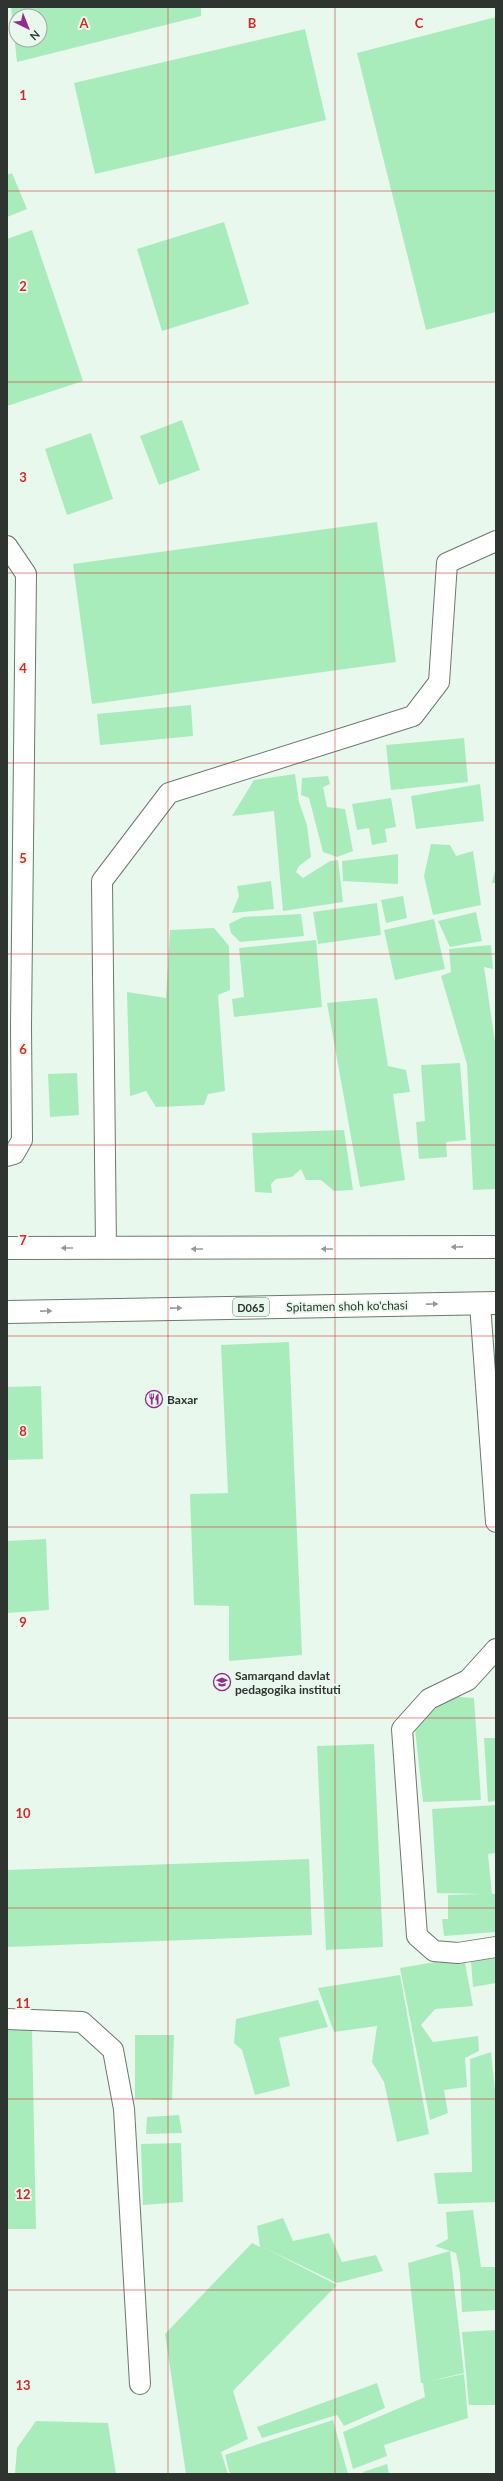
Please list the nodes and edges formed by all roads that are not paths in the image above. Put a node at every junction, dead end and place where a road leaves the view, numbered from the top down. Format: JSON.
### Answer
{"nodes":[{"id":1,"x":496,"y":541,"type":"edge"},
{"id":2,"x":7,"y":546,"type":"edge"},
{"id":3,"x":7,"y":1156,"type":"edge"},
{"id":4,"x":496,"y":1247,"type":"edge"},
{"id":5,"x":7,"y":1248,"type":"edge"},
{"id":6,"x":106,"y":1248,"type":"junction"},
{"id":7,"x":488,"y":1304,"type":"edge"},
{"id":8,"x":7,"y":1312,"type":"edge"},
{"id":9,"x":496,"y":1522,"type":"edge"},
{"id":10,"x":496,"y":1649,"type":"edge"},
{"id":11,"x":496,"y":1946,"type":"edge"},
{"id":12,"x":7,"y":2019,"type":"edge"},
{"id":13,"x":140,"y":2384,"type":"dead end"}],
"edges":[{"from":1,"to":6,"type":"lane"},
{"from":2,"to":3,"type":"lane"},
{"from":4,"to":6,"type":"main road","one_way":true},
{"from":6,"to":5,"type":"main road","one_way":true},
{"from":8,"to":7,"type":"main road","name":"Spitamen shoh ko'chasi","number":"D065","one_way":true},
{"from":7,"to":9,"type":"lane"},
{"from":10,"to":11,"type":"lane"},
{"from":12,"to":13,"type":"lane"}]}
